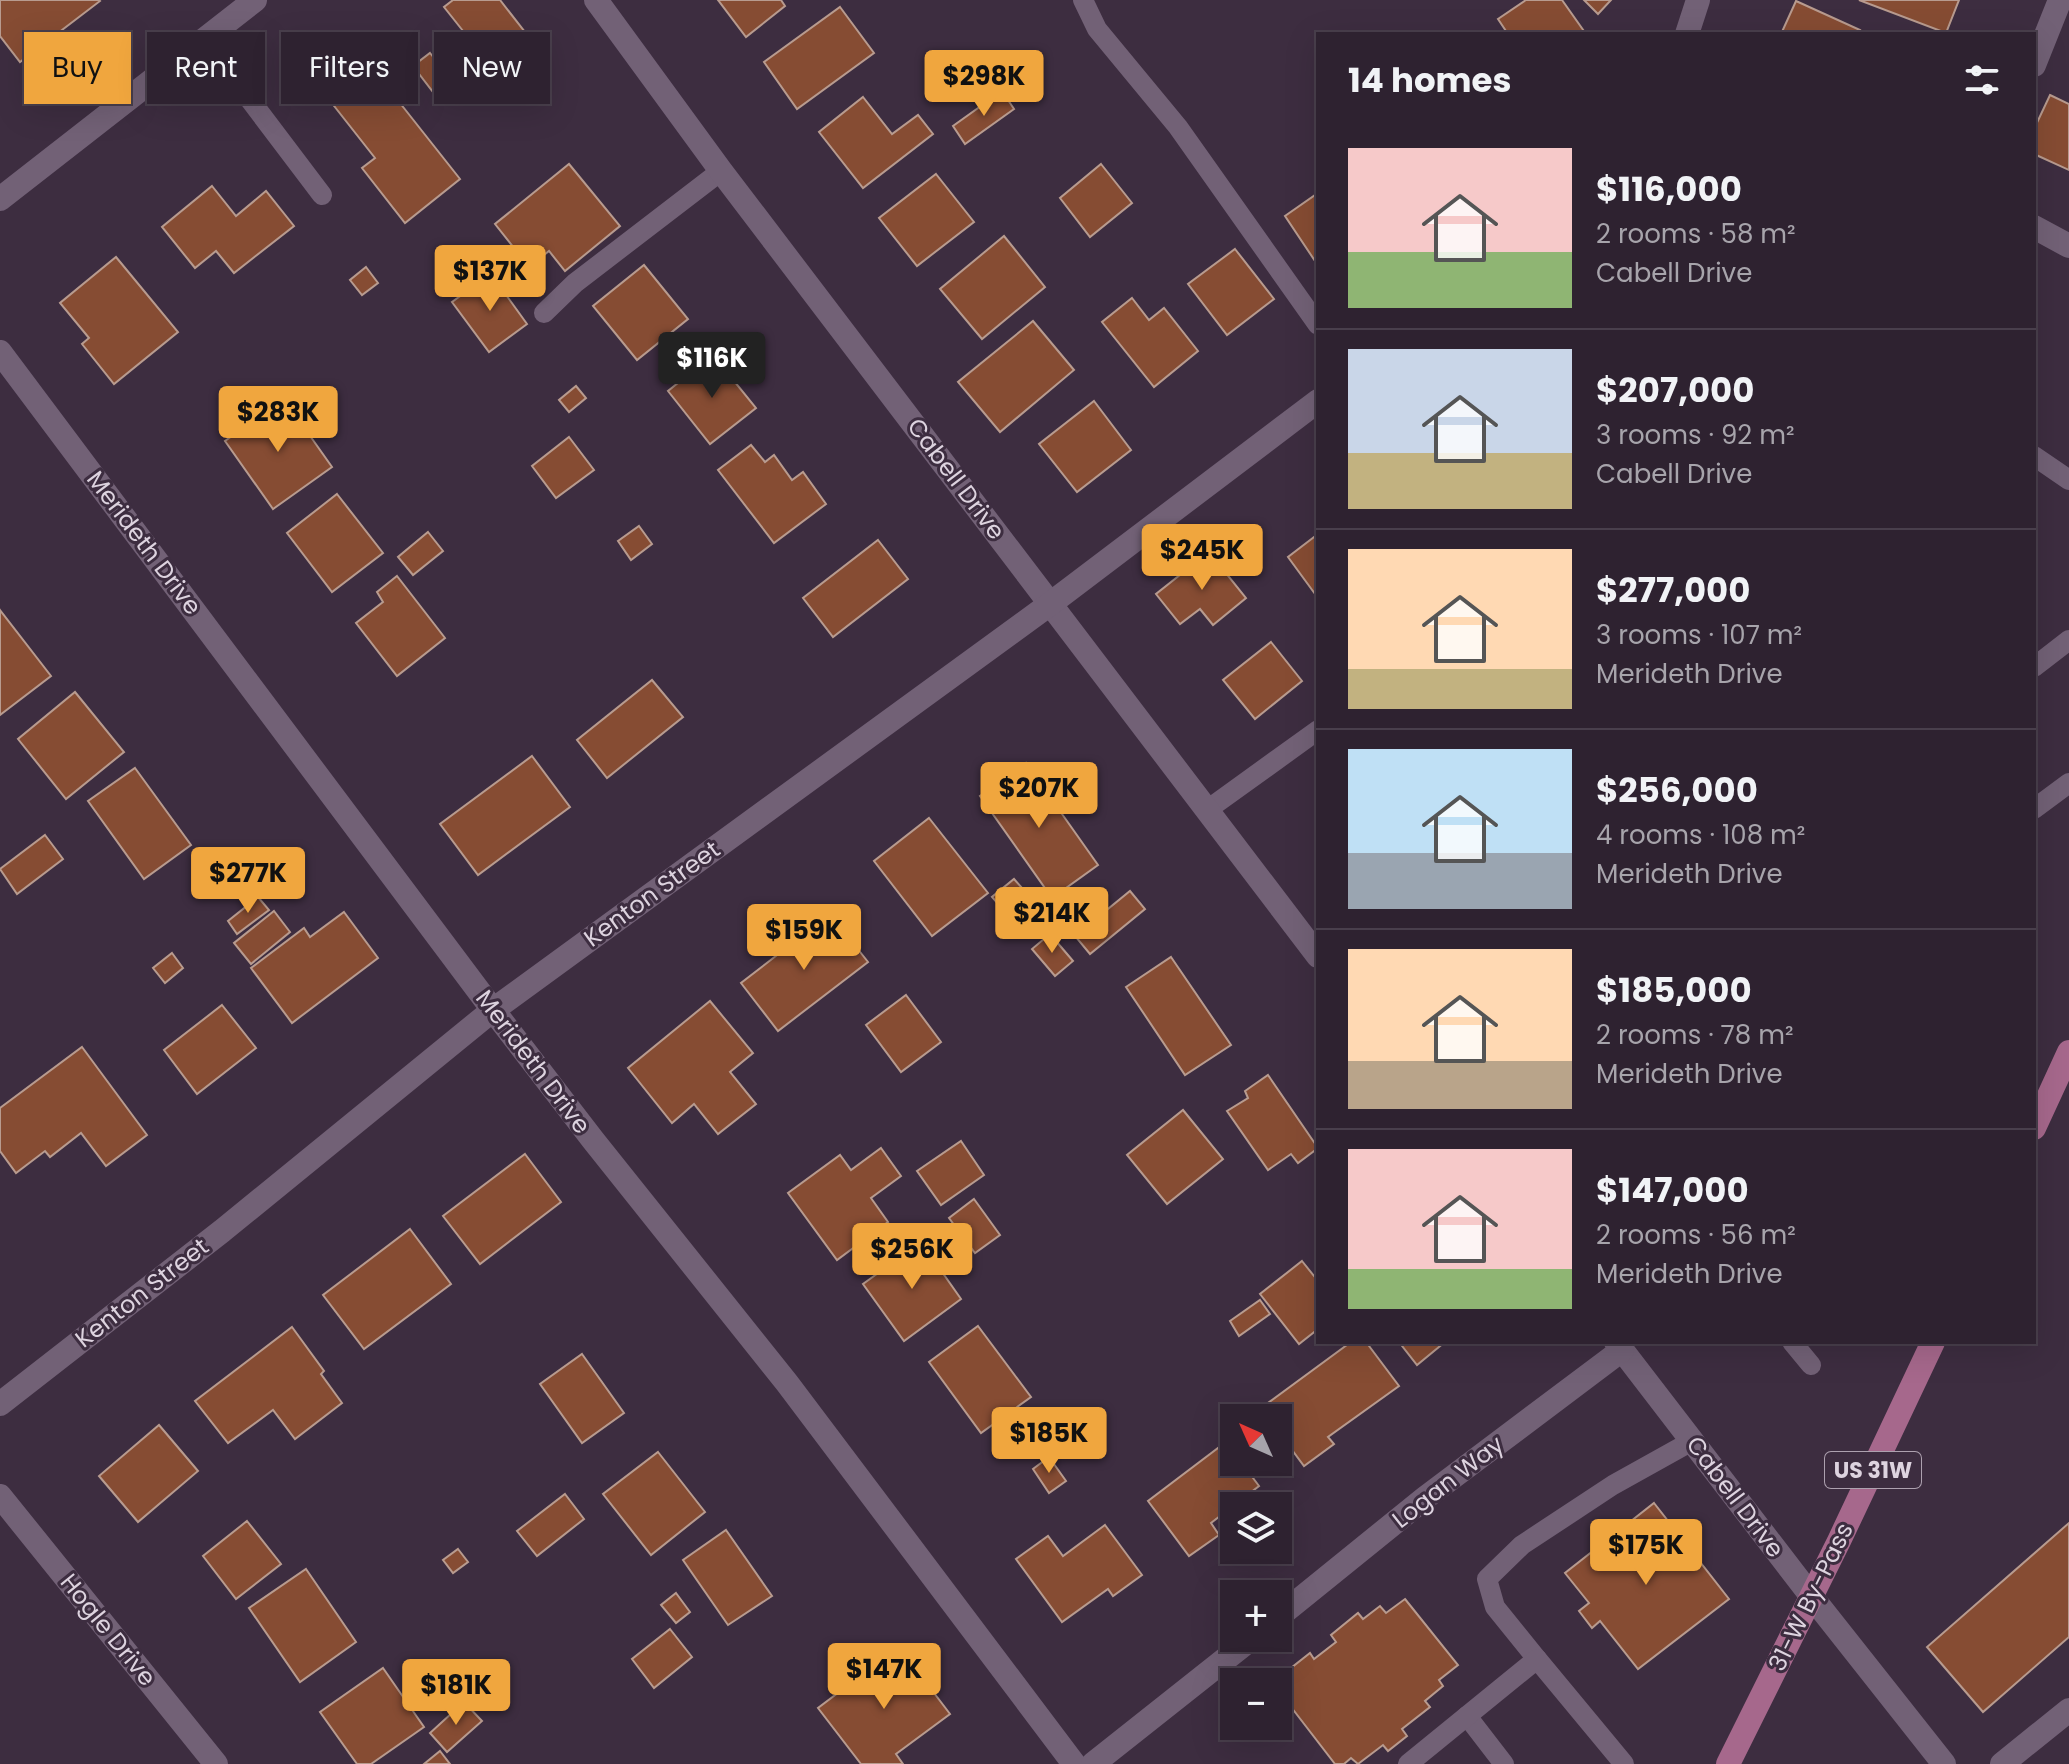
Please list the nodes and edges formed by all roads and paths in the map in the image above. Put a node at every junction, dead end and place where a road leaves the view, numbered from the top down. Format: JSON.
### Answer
{"nodes":[{"id":1,"x":255,"y":0,"type":"edge"},
{"id":2,"x":596,"y":0,"type":"edge"},
{"id":3,"x":1083,"y":0,"type":"edge"},
{"id":4,"x":1698,"y":0,"type":"edge"},
{"id":5,"x":2060,"y":0,"type":"edge"},
{"id":6,"x":213,"y":32,"type":"edge"},
{"id":7,"x":1688,"y":32,"type":"edge"},
{"id":8,"x":2036,"y":60,"type":"edge"},
{"id":9,"x":147,"y":84,"type":"edge"},
{"id":10,"x":253,"y":104,"type":"edge"},
{"id":11,"x":721,"y":171,"type":"junction"},
{"id":12,"x":322,"y":195,"type":"dead end"},
{"id":13,"x":0,"y":199,"type":"edge"},
{"id":14,"x":2036,"y":228,"type":"edge"},
{"id":15,"x":2069,"y":246,"type":"edge"},
{"id":16,"x":544,"y":313,"type":"dead end"},
{"id":17,"x":1316,"y":322,"type":"edge"},
{"id":18,"x":0,"y":352,"type":"edge"},
{"id":19,"x":1316,"y":403,"type":"edge"},
{"id":20,"x":2036,"y":457,"type":"edge"},
{"id":21,"x":2069,"y":480,"type":"edge"},
{"id":22,"x":1050,"y":604,"type":"junction"},
{"id":23,"x":2069,"y":640,"type":"edge"},
{"id":24,"x":2036,"y":665,"type":"edge"},
{"id":25,"x":1316,"y":731,"type":"edge"},
{"id":26,"x":2069,"y":783,"type":"edge"},
{"id":27,"x":2036,"y":808,"type":"edge"},
{"id":28,"x":1207,"y":810,"type":"junction"},
{"id":29,"x":1316,"y":953,"type":"edge"},
{"id":30,"x":493,"y":1010,"type":"junction"},
{"id":31,"x":2069,"y":1052,"type":"edge"},
{"id":32,"x":2036,"y":1124,"type":"edge"},
{"id":33,"x":1794,"y":1344,"type":"edge"},
{"id":34,"x":1932,"y":1344,"type":"edge"},
{"id":35,"x":1619,"y":1346,"type":"edge"},
{"id":36,"x":1811,"y":1365,"type":"dead end"},
{"id":37,"x":0,"y":1404,"type":"edge"},
{"id":38,"x":1692,"y":1441,"type":"junction"},
{"id":39,"x":0,"y":1496,"type":"edge"},
{"id":40,"x":1812,"y":1597,"type":"junction"},
{"id":41,"x":1292,"y":1606,"type":"edge"},
{"id":42,"x":1234,"y":1652,"type":"edge"},
{"id":43,"x":1537,"y":1659,"type":"junction"},
{"id":44,"x":2069,"y":1710,"type":"edge"},
{"id":45,"x":1467,"y":1716,"type":"junction"},
{"id":46,"x":216,"y":1764,"type":"edge"},
{"id":47,"x":1074,"y":1764,"type":"edge"},
{"id":48,"x":1093,"y":1764,"type":"edge"},
{"id":49,"x":1408,"y":1764,"type":"edge"},
{"id":50,"x":1504,"y":1764,"type":"edge"},
{"id":51,"x":1624,"y":1764,"type":"edge"},
{"id":52,"x":1728,"y":1764,"type":"edge"},
{"id":53,"x":1944,"y":1764,"type":"edge"},
{"id":54,"x":2002,"y":1764,"type":"edge"}],
"edges":[{"from":1,"to":6,"type":"street"},
{"from":2,"to":11,"type":"street","name":"Cabell Drive"},
{"from":3,"to":17,"type":"lane"},
{"from":4,"to":7,"type":"street"},
{"from":5,"to":8,"type":"street"},
{"from":9,"to":13,"type":"street"},
{"from":10,"to":12,"type":"lane"},
{"from":11,"to":16,"type":"lane"},
{"from":11,"to":22,"type":"street","name":"Cabell Drive"},
{"from":14,"to":15,"type":"street"},
{"from":18,"to":30,"type":"street","name":"Merideth Drive"},
{"from":19,"to":22,"type":"street","name":"Kenton Street"},
{"from":20,"to":21,"type":"lane"},
{"from":22,"to":28,"type":"street","name":"Cabell Drive"},
{"from":22,"to":30,"type":"street","name":"Kenton Street"},
{"from":23,"to":24,"type":"lane"},
{"from":25,"to":28,"type":"lane"},
{"from":26,"to":27,"type":"lane"},
{"from":28,"to":29,"type":"street","name":"Cabell Drive"},
{"from":30,"to":37,"type":"street","name":"Kenton Street"},
{"from":30,"to":47,"type":"street","name":"Merideth Drive"},
{"from":31,"to":32,"type":"main road"},
{"from":33,"to":36,"type":"lane"},
{"from":34,"to":40,"type":"main road","name":"31-W By-Pass","number":"US 31W"},
{"from":35,"to":38,"type":"street","name":"Cabell Drive"},
{"from":35,"to":41,"type":"street","name":"Logan Way"},
{"from":38,"to":40,"type":"street","name":"Cabell Drive"},
{"from":38,"to":43,"type":"lane"},
{"from":39,"to":46,"type":"street","name":"Hogle Drive"},
{"from":40,"to":52,"type":"main road","name":"31-W By-Pass","number":"US 31W"},
{"from":40,"to":53,"type":"street","name":"Cabell Drive"},
{"from":42,"to":48,"type":"street"},
{"from":43,"to":45,"type":"lane"},
{"from":43,"to":51,"type":"lane"},
{"from":44,"to":54,"type":"street"},
{"from":45,"to":49,"type":"lane"},
{"from":45,"to":50,"type":"lane"}]}
